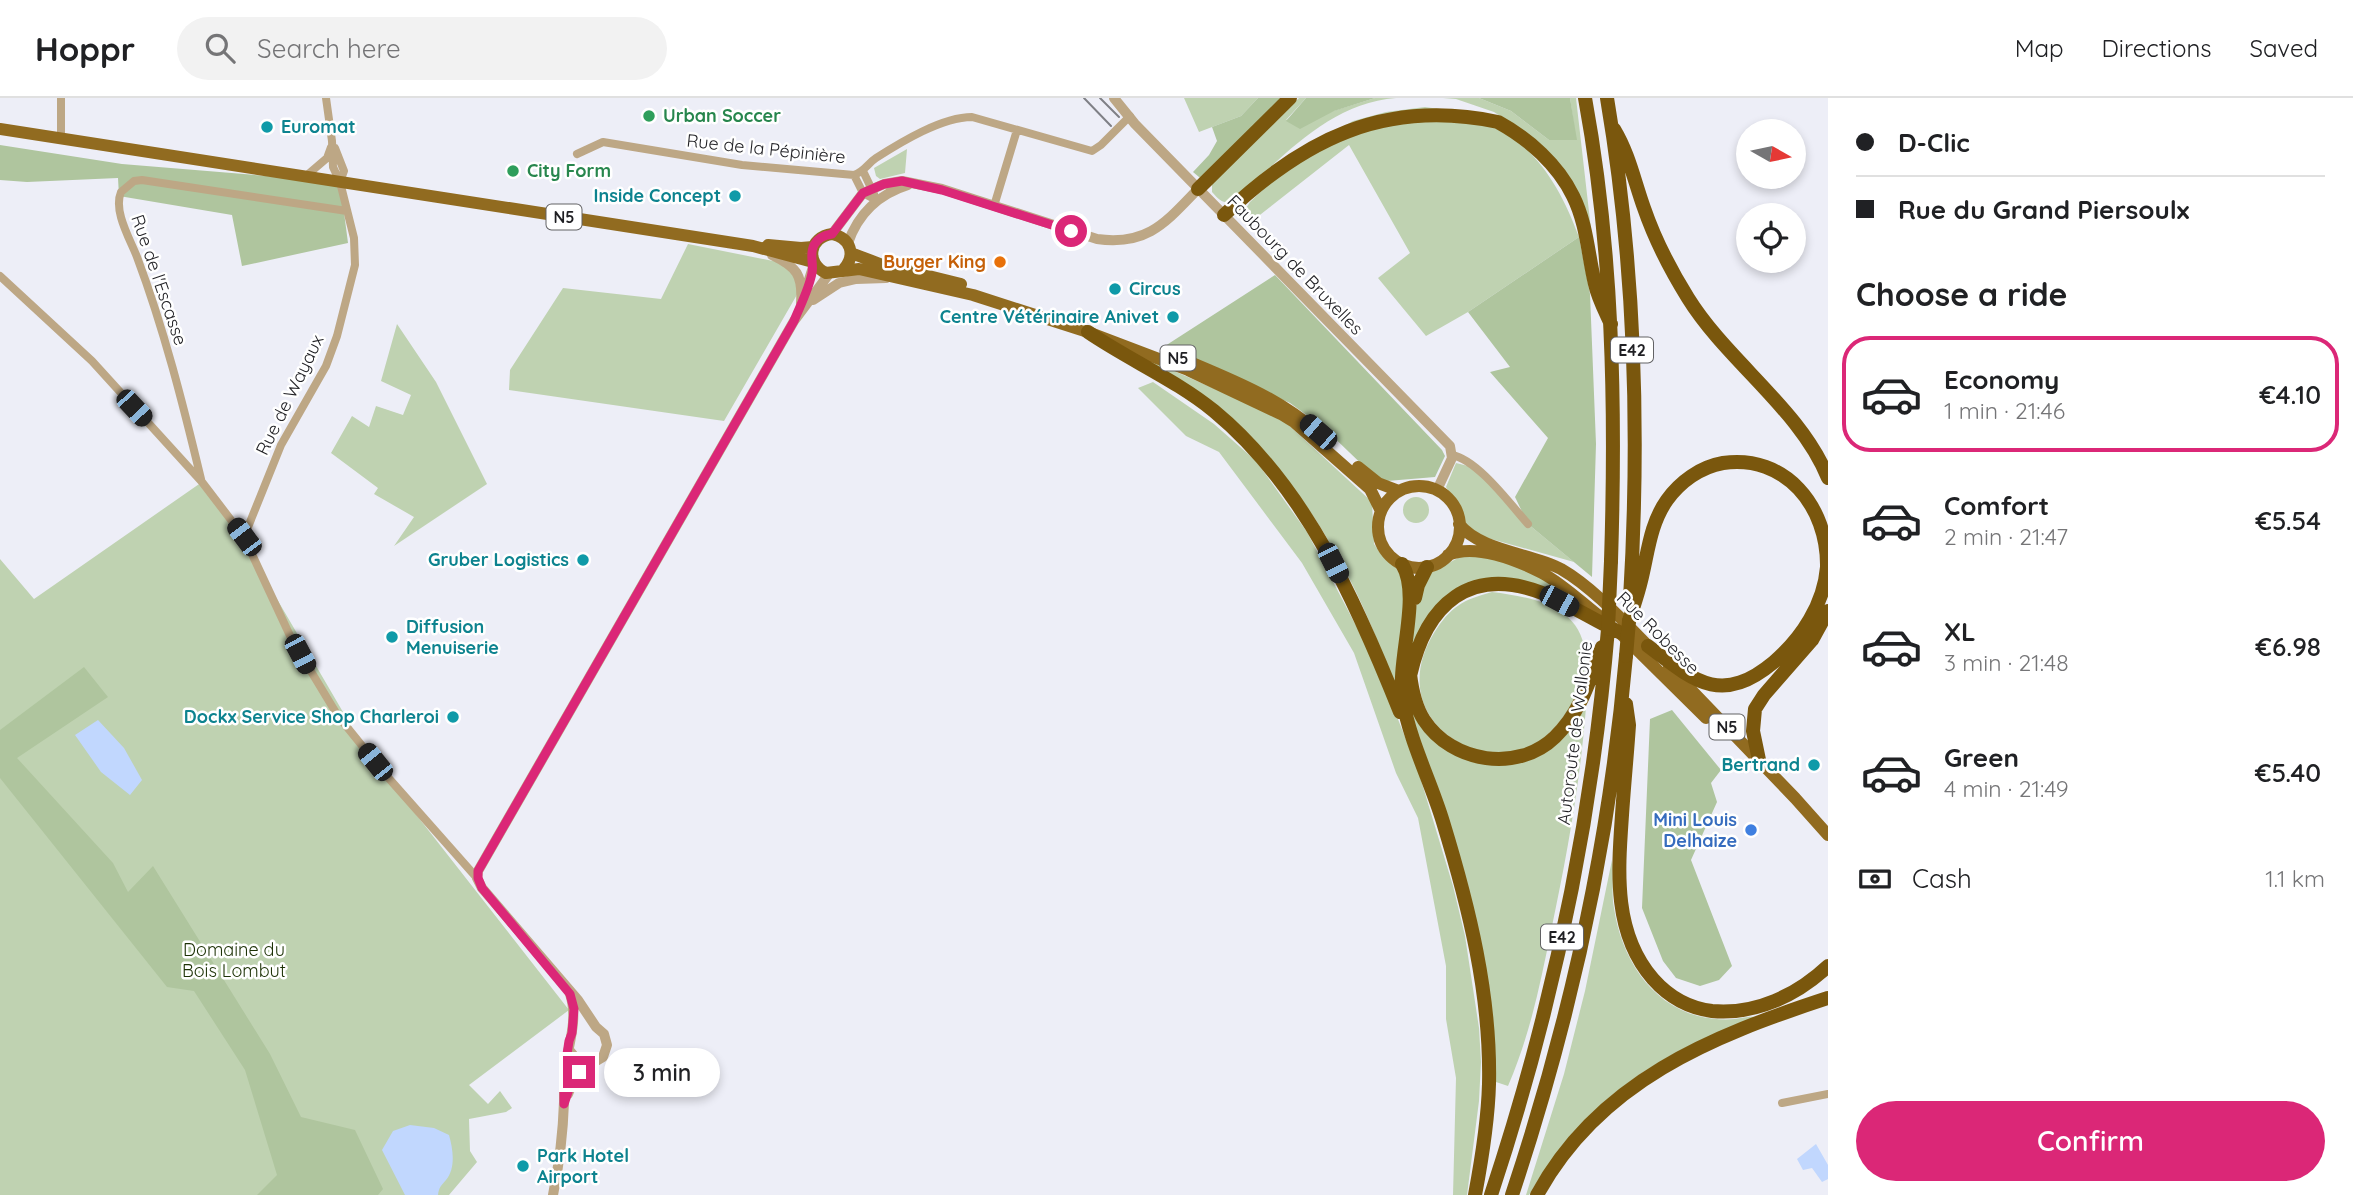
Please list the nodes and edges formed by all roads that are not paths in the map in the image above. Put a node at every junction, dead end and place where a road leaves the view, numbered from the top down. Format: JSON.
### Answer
{"nodes":[{"id":1,"x":61,"y":98,"type":"edge"},
{"id":2,"x":326,"y":98,"type":"edge"},
{"id":3,"x":1114,"y":98,"type":"edge"},
{"id":4,"x":1290,"y":98,"type":"edge"},
{"id":5,"x":1585,"y":98,"type":"edge"},
{"id":6,"x":1607,"y":98,"type":"edge"},
{"id":7,"x":1422,"y":100,"type":"dead end"},
{"id":8,"x":1358,"y":113,"type":"dead end"},
{"id":9,"x":1130,"y":116,"type":"junction"},
{"id":10,"x":1611,"y":124,"type":"junction"},
{"id":11,"x":0,"y":129,"type":"edge"},
{"id":12,"x":1017,"y":130,"type":"junction"},
{"id":13,"x":61,"y":138,"type":"junction"},
{"id":14,"x":332,"y":141,"type":"junction"},
{"id":15,"x":577,"y":154,"type":"dead end"},
{"id":16,"x":859,"y":173,"type":"junction"},
{"id":17,"x":306,"y":176,"type":"junction"},
{"id":18,"x":340,"y":182,"type":"junction"},
{"id":19,"x":912,"y":184,"type":"junction"},
{"id":20,"x":873,"y":188,"type":"junction"},
{"id":21,"x":1198,"y":188,"type":"junction"},
{"id":22,"x":863,"y":193,"type":"junction"},
{"id":23,"x":876,"y":200,"type":"junction"},
{"id":24,"x":994,"y":206,"type":"junction"},
{"id":25,"x":347,"y":211,"type":"junction"},
{"id":26,"x":1224,"y":215,"type":"junction"},
{"id":27,"x":832,"y":234,"type":"junction"},
{"id":28,"x":752,"y":246,"type":"junction"},
{"id":29,"x":813,"y":247,"type":"junction"},
{"id":30,"x":850,"y":248,"type":"junction"},
{"id":31,"x":814,"y":263,"type":"junction"},
{"id":32,"x":844,"y":269,"type":"junction"},
{"id":33,"x":830,"y":274,"type":"junction"},
{"id":34,"x":0,"y":276,"type":"edge"},
{"id":35,"x":891,"y":276,"type":"junction"},
{"id":36,"x":805,"y":303,"type":"junction"},
{"id":37,"x":1611,"y":324,"type":"junction"},
{"id":38,"x":1088,"y":332,"type":"junction"},
{"id":39,"x":1452,"y":455,"type":"junction"},
{"id":40,"x":1828,"y":478,"type":"edge"},
{"id":41,"x":202,"y":481,"type":"junction"},
{"id":42,"x":1399,"y":491,"type":"junction"},
{"id":43,"x":1437,"y":491,"type":"junction"},
{"id":44,"x":1381,"y":511,"type":"junction"},
{"id":45,"x":1460,"y":524,"type":"junction"},
{"id":46,"x":1528,"y":524,"type":"dead end"},
{"id":47,"x":244,"y":537,"type":"junction"},
{"id":48,"x":1448,"y":555,"type":"junction"},
{"id":49,"x":1402,"y":564,"type":"junction"},
{"id":50,"x":1427,"y":567,"type":"junction"},
{"id":51,"x":1636,"y":580,"type":"junction"},
{"id":52,"x":1828,"y":611,"type":"edge"},
{"id":53,"x":1619,"y":628,"type":"junction"},
{"id":54,"x":1648,"y":646,"type":"junction"},
{"id":55,"x":1600,"y":668,"type":"junction"},
{"id":56,"x":1410,"y":676,"type":"junction"},
{"id":57,"x":1623,"y":686,"type":"junction"},
{"id":58,"x":1415,"y":743,"type":"junction"},
{"id":59,"x":1759,"y":760,"type":"junction"},
{"id":60,"x":1804,"y":810,"type":"junction"},
{"id":61,"x":1828,"y":835,"type":"edge"},
{"id":62,"x":478,"y":878,"type":"junction"},
{"id":63,"x":1828,"y":966,"type":"edge"},
{"id":64,"x":570,"y":994,"type":"junction"},
{"id":65,"x":1828,"y":998,"type":"edge"},
{"id":66,"x":596,"y":1027,"type":"junction"},
{"id":67,"x":572,"y":1033,"type":"junction"},
{"id":68,"x":569,"y":1050,"type":"junction"},
{"id":69,"x":589,"y":1064,"type":"junction"},
{"id":70,"x":1828,"y":1094,"type":"edge"},
{"id":71,"x":1783,"y":1103,"type":"dead end"},
{"id":72,"x":564,"y":1104,"type":"junction"},
{"id":73,"x":553,"y":1195,"type":"edge"},
{"id":74,"x":1475,"y":1195,"type":"edge"},
{"id":75,"x":1491,"y":1195,"type":"edge"},
{"id":76,"x":1512,"y":1195,"type":"edge"},
{"id":77,"x":1537,"y":1195,"type":"edge"}],
"edges":[{"from":1,"to":13,"type":"street"},
{"from":2,"to":14,"type":"street","name":"Rue de Wayaux"},
{"from":3,"to":9,"type":"street","name":"Faubourg de Bruxelles"},
{"from":4,"to":21,"type":"highway"},
{"from":5,"to":37,"type":"highway","name":"Autoroute de Wallonie","number":"E42"},
{"from":6,"to":10,"type":"highway","number":"E42"},
{"from":7,"to":37,"type":"highway"},
{"from":8,"to":26,"type":"highway"},
{"from":9,"to":12,"type":"street","name":"Rue de la Pépinière"},
{"from":9,"to":21,"type":"street","name":"Faubourg de Bruxelles"},
{"from":10,"to":40,"type":"highway"},
{"from":10,"to":51,"type":"highway","number":"E42"},
{"from":11,"to":13,"type":"main road","number":"N5"},
{"from":12,"to":16,"type":"street","name":"Rue de la Pépinière"},
{"from":12,"to":24,"type":"street"},
{"from":13,"to":17,"type":"main road","number":"N5"},
{"from":14,"to":17,"type":"street"},
{"from":14,"to":18,"type":"street","name":"Rue de Wayaux"},
{"from":15,"to":16,"type":"street","name":"Rue de la Pépinière"},
{"from":16,"to":20,"type":"street"},
{"from":16,"to":22,"type":"street"},
{"from":17,"to":18,"type":"main road","number":"N5"},
{"from":18,"to":25,"type":"street","name":"Rue de Wayaux"},
{"from":18,"to":28,"type":"main road","number":"N5"},
{"from":19,"to":20,"type":"street"},
{"from":19,"to":23,"type":"street"},
{"from":19,"to":24,"type":"street"},
{"from":20,"to":22,"type":"street"},
{"from":20,"to":23,"type":"street"},
{"from":21,"to":24,"type":"street"},
{"from":21,"to":26,"type":"street","name":"Faubourg de Bruxelles"},
{"from":22,"to":23,"type":"street"},
{"from":22,"to":27,"type":"street"},
{"from":23,"to":30,"type":"street"},
{"from":25,"to":41,"type":"street","name":"Rue de l'Escasse"},
{"from":25,"to":47,"type":"street","name":"Rue de Wayaux"},
{"from":26,"to":39,"type":"street","name":"Faubourg de Bruxelles"},
{"from":27,"to":29,"type":"main road"},
{"from":27,"to":30,"type":"main road","number":"N5"},
{"from":28,"to":29,"type":"main road","number":"N5"},
{"from":28,"to":31,"type":"main road","number":"N5"},
{"from":28,"to":36,"type":"street"},
{"from":29,"to":31,"type":"main road"},
{"from":30,"to":32,"type":"main road"},
{"from":30,"to":42,"type":"main road","number":"N5"},
{"from":31,"to":33,"type":"main road","number":"N5"},
{"from":31,"to":36,"type":"street"},
{"from":32,"to":33,"type":"main road","number":"N5"},
{"from":32,"to":35,"type":"main road","number":"N5"},
{"from":33,"to":36,"type":"street"},
{"from":34,"to":41,"type":"street"},
{"from":35,"to":36,"type":"street"},
{"from":35,"to":38,"type":"main road","number":"N5"},
{"from":36,"to":62,"type":"street"},
{"from":37,"to":53,"type":"highway","name":"Autoroute de Wallonie","number":"E42","bridge":true},
{"from":38,"to":44,"type":"main road","number":"N5"},
{"from":38,"to":58,"type":"highway"},
{"from":39,"to":43,"type":"street"},
{"from":39,"to":46,"type":"street","name":"Faubourg de Bruxelles"},
{"from":41,"to":47,"type":"street"},
{"from":42,"to":43,"type":"main road","number":"N5"},
{"from":42,"to":44,"type":"main road"},
{"from":43,"to":45,"type":"main road","number":"N5"},
{"from":44,"to":49,"type":"main road"},
{"from":45,"to":48,"type":"main road"},
{"from":45,"to":54,"type":"main road","name":"Rue Robesse","number":"N5"},
{"from":47,"to":62,"type":"street"},
{"from":48,"to":50,"type":"main road","number":"N5"},
{"from":48,"to":53,"type":"main road","name":"Rue Robesse","number":"N5"},
{"from":49,"to":50,"type":"main road"},
{"from":49,"to":58,"type":"highway"},
{"from":50,"to":56,"type":"highway"},
{"from":51,"to":53,"type":"highway"},
{"from":51,"to":54,"type":"highway"},
{"from":52,"to":59,"type":"highway"},
{"from":53,"to":55,"type":"highway"},
{"from":53,"to":56,"type":"highway"},
{"from":53,"to":57,"type":"highway","name":"Autoroute de Wallonie","number":"E42","bridge":true},
{"from":53,"to":60,"type":"main road","name":"Rue Robesse","number":"N5"},
{"from":54,"to":59,"type":"main road","name":"Rue Robesse","number":"N5"},
{"from":55,"to":56,"type":"highway"},
{"from":55,"to":75,"type":"highway","name":"Autoroute de Wallonie","number":"E42"},
{"from":57,"to":63,"type":"highway"},
{"from":57,"to":76,"type":"highway","name":"Autoroute de Wallonie","number":"E42"},
{"from":58,"to":74,"type":"highway"},
{"from":59,"to":60,"type":"main road","name":"Rue Robesse","number":"N5"},
{"from":60,"to":61,"type":"main road","name":"Rue Robesse","number":"N5"},
{"from":62,"to":64,"type":"street"},
{"from":64,"to":66,"type":"street"},
{"from":64,"to":67,"type":"street"},
{"from":65,"to":77,"type":"highway"},
{"from":66,"to":67,"type":"street"},
{"from":66,"to":69,"type":"street"},
{"from":67,"to":68,"type":"street"},
{"from":68,"to":69,"type":"street"},
{"from":68,"to":72,"type":"street"},
{"from":69,"to":72,"type":"street"},
{"from":70,"to":71,"type":"street"},
{"from":72,"to":73,"type":"street"}]}
